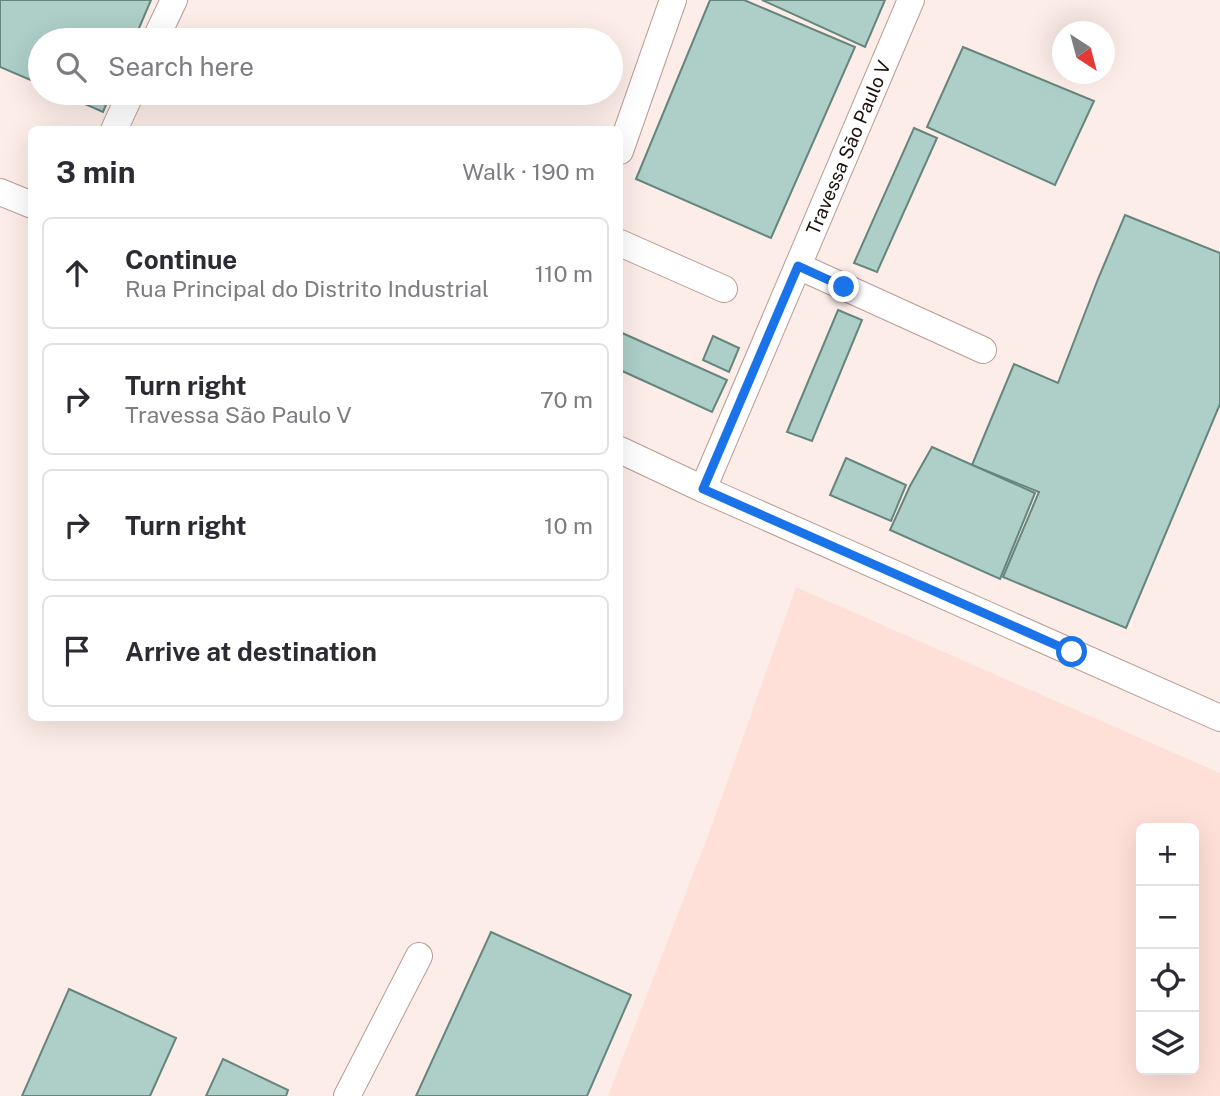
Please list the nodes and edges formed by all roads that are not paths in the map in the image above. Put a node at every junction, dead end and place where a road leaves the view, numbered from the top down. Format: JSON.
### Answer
{"nodes":[{"id":1,"x":174,"y":0,"type":"edge"},
{"id":2,"x":673,"y":0,"type":"edge"},
{"id":3,"x":911,"y":0,"type":"edge"},
{"id":4,"x":161,"y":28,"type":"edge"},
{"id":5,"x":125,"y":105,"type":"edge"},
{"id":6,"x":116,"y":126,"type":"edge"},
{"id":7,"x":623,"y":142,"type":"edge"},
{"id":8,"x":0,"y":192,"type":"edge"},
{"id":9,"x":28,"y":203,"type":"edge"},
{"id":10,"x":623,"y":244,"type":"edge"},
{"id":11,"x":798,"y":266,"type":"junction"},
{"id":12,"x":724,"y":289,"type":"dead end"},
{"id":13,"x":983,"y":350,"type":"dead end"},
{"id":14,"x":623,"y":451,"type":"edge"},
{"id":15,"x":703,"y":489,"type":"junction"},
{"id":16,"x":1220,"y":718,"type":"edge"},
{"id":17,"x":419,"y":956,"type":"dead end"},
{"id":18,"x":347,"y":1096,"type":"edge"}],
"edges":[{"from":1,"to":4,"type":"street"},
{"from":2,"to":7,"type":"street"},
{"from":3,"to":11,"type":"street","name":"Travessa São Paulo V"},
{"from":5,"to":6,"type":"street"},
{"from":8,"to":9,"type":"street"},
{"from":10,"to":12,"type":"street"},
{"from":11,"to":13,"type":"street"},
{"from":11,"to":15,"type":"street","name":"Travessa São Paulo V"},
{"from":14,"to":15,"type":"street"},
{"from":15,"to":16,"type":"street"},
{"from":17,"to":18,"type":"street"}]}
